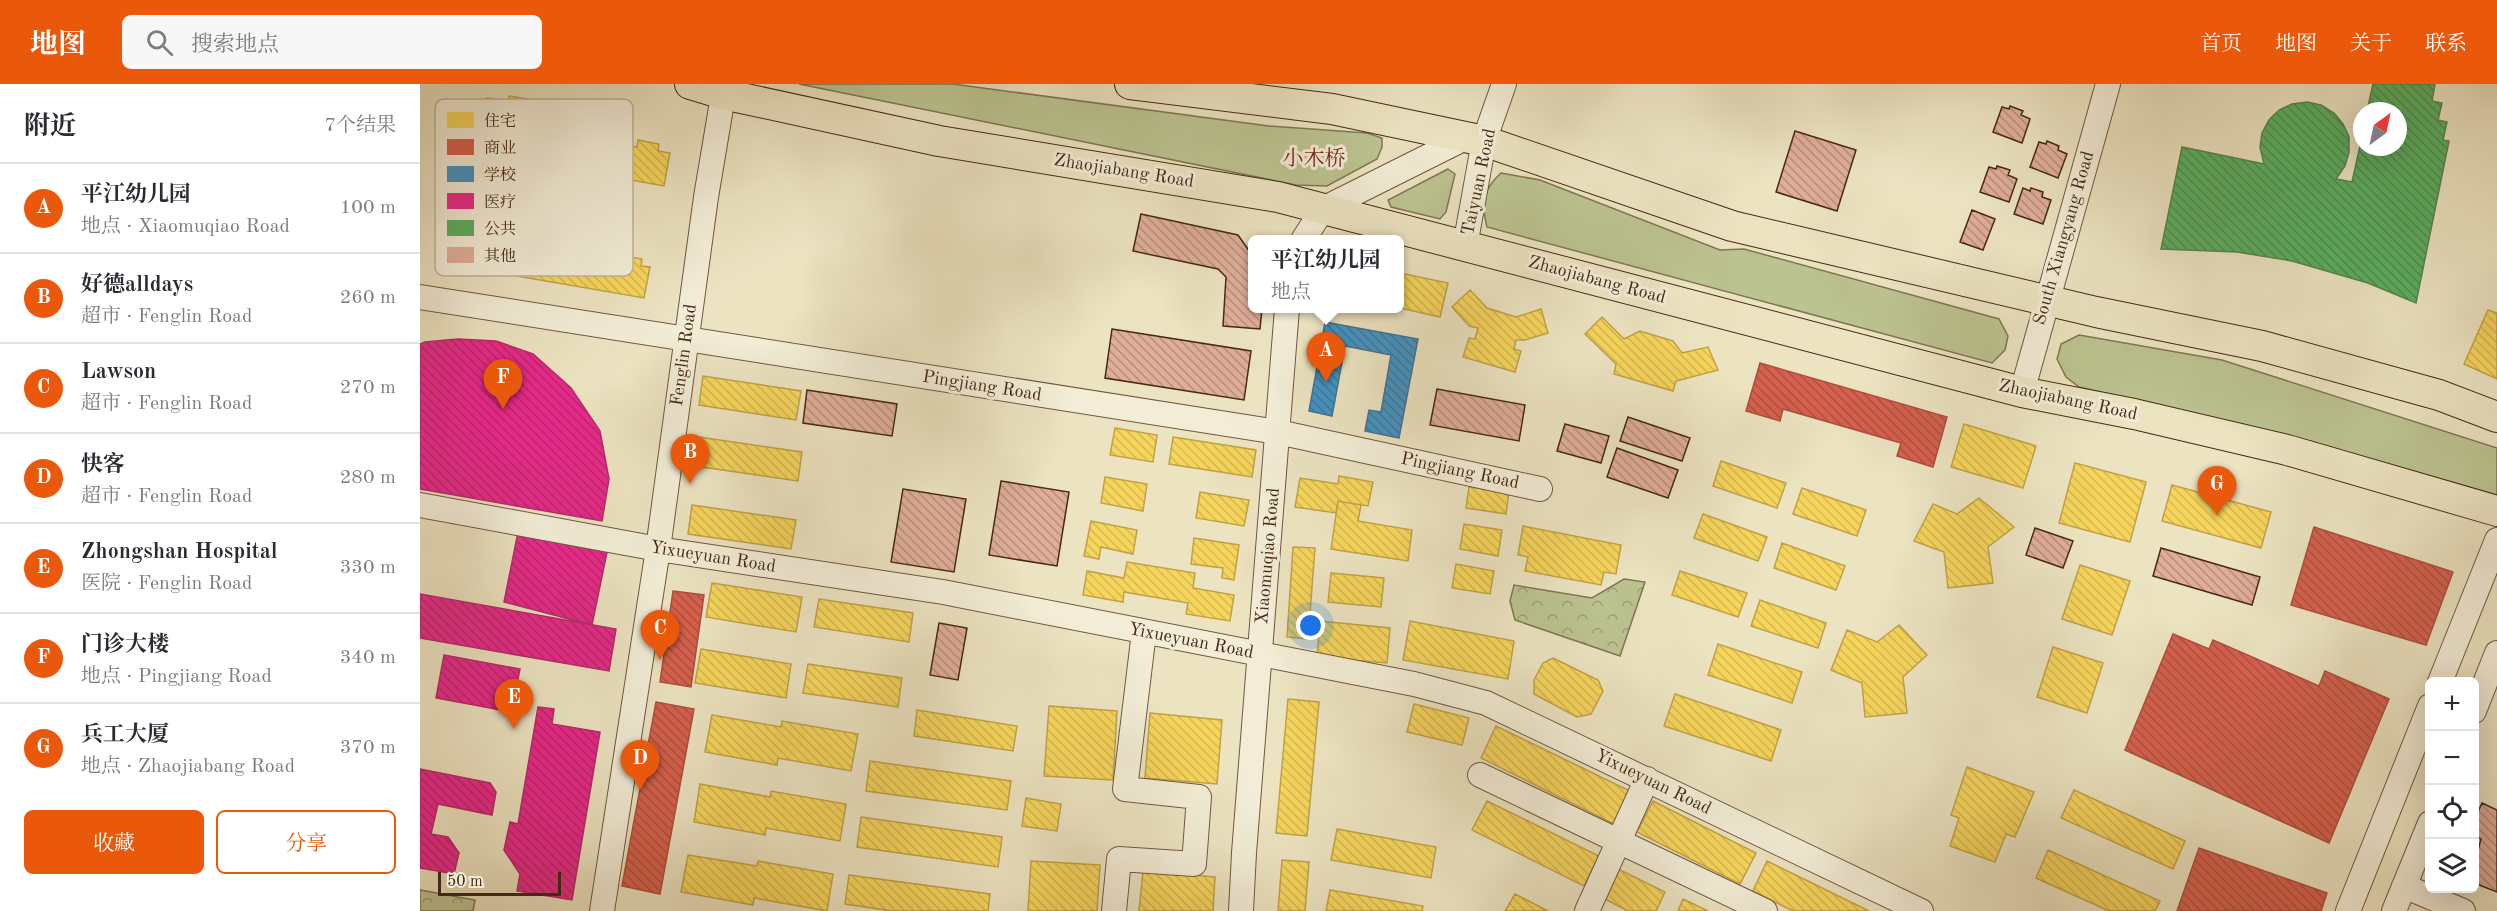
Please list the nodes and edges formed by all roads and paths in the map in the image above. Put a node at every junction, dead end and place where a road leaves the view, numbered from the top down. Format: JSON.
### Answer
{"nodes":[{"id":1,"x":690,"y":84,"type":"edge"},
{"id":2,"x":1130,"y":84,"type":"edge"},
{"id":3,"x":1504,"y":84,"type":"edge"},
{"id":4,"x":2108,"y":84,"type":"edge"},
{"id":5,"x":724,"y":89,"type":"edge"},
{"id":6,"x":1476,"y":139,"type":"junction"},
{"id":7,"x":1323,"y":209,"type":"junction"},
{"id":8,"x":1306,"y":235,"type":"edge"},
{"id":9,"x":1465,"y":246,"type":"junction"},
{"id":10,"x":420,"y":297,"type":"edge"},
{"id":11,"x":2046,"y":300,"type":"junction"},
{"id":12,"x":1287,"y":313,"type":"edge"},
{"id":13,"x":686,"y":340,"type":"junction"},
{"id":14,"x":2022,"y":392,"type":"junction"},
{"id":15,"x":2497,"y":417,"type":"edge"},
{"id":16,"x":1278,"y":432,"type":"junction"},
{"id":17,"x":1540,"y":489,"type":"dead end"},
{"id":18,"x":420,"y":505,"type":"edge"},
{"id":19,"x":2497,"y":511,"type":"edge"},
{"id":20,"x":2497,"y":540,"type":"edge"},
{"id":21,"x":658,"y":549,"type":"junction"},
{"id":22,"x":1144,"y":632,"type":"junction"},
{"id":23,"x":2497,"y":653,"type":"edge"},
{"id":24,"x":1260,"y":655,"type":"junction"},
{"id":25,"x":2442,"y":677,"type":"edge"},
{"id":26,"x":2479,"y":700,"type":"edge"},
{"id":27,"x":2425,"y":718,"type":"edge"},
{"id":28,"x":1480,"y":775,"type":"dead end"},
{"id":29,"x":1647,"y":779,"type":"junction"},
{"id":30,"x":2425,"y":835,"type":"edge"},
{"id":31,"x":1619,"y":840,"type":"junction"},
{"id":32,"x":2404,"y":886,"type":"junction"},
{"id":33,"x":602,"y":911,"type":"edge"},
{"id":34,"x":1114,"y":911,"type":"edge"},
{"id":35,"x":1241,"y":911,"type":"edge"},
{"id":36,"x":1587,"y":911,"type":"edge"},
{"id":37,"x":1765,"y":911,"type":"edge"},
{"id":38,"x":1921,"y":911,"type":"edge"},
{"id":39,"x":2348,"y":911,"type":"edge"},
{"id":40,"x":2394,"y":911,"type":"edge"},
{"id":41,"x":2463,"y":911,"type":"edge"}],
"edges":[{"from":1,"to":5,"type":"main road","name":"Zhaojiabang Road"},
{"from":2,"to":6,"type":"main road"},
{"from":3,"to":6,"type":"street","name":"Taiyuan Road"},
{"from":4,"to":11,"type":"street","name":"South Xiangyang Road"},
{"from":5,"to":7,"type":"main road","name":"Zhaojiabang Road"},
{"from":5,"to":13,"type":"street","name":"Fenglin Road"},
{"from":6,"to":7,"type":"street"},
{"from":6,"to":9,"type":"street","name":"Taiyuan Road"},
{"from":6,"to":11,"type":"main road"},
{"from":7,"to":8,"type":"street"},
{"from":7,"to":9,"type":"main road","name":"Zhaojiabang Road"},
{"from":9,"to":14,"type":"main road","name":"Zhaojiabang Road"},
{"from":10,"to":13,"type":"street","name":"Pingjiang Road"},
{"from":11,"to":14,"type":"street","name":"South Xiangyang Road"},
{"from":11,"to":15,"type":"main road"},
{"from":12,"to":16,"type":"street","name":"Xiaomuqiao Road"},
{"from":13,"to":16,"type":"street","name":"Pingjiang Road"},
{"from":13,"to":21,"type":"street","name":"Fenglin Road"},
{"from":14,"to":19,"type":"main road","name":"Zhaojiabang Road"},
{"from":16,"to":17,"type":"street","name":"Pingjiang Road"},
{"from":16,"to":24,"type":"street","name":"Xiaomuqiao Road"},
{"from":18,"to":21,"type":"street","name":"Yixueyuan Road"},
{"from":20,"to":25,"type":"street"},
{"from":21,"to":22,"type":"street","name":"Yixueyuan Road"},
{"from":21,"to":33,"type":"street","name":"Fenglin Road"},
{"from":22,"to":24,"type":"street","name":"Yixueyuan Road"},
{"from":22,"to":34,"type":"street"},
{"from":23,"to":26,"type":"street"},
{"from":24,"to":29,"type":"street","name":"Yixueyuan Road"},
{"from":24,"to":35,"type":"street","name":"Xiaomuqiao Road"},
{"from":27,"to":39,"type":"street"},
{"from":28,"to":31,"type":"street"},
{"from":29,"to":31,"type":"street"},
{"from":29,"to":38,"type":"street","name":"Yixueyuan Road"},
{"from":30,"to":32,"type":"street"},
{"from":31,"to":36,"type":"street"},
{"from":31,"to":37,"type":"street"},
{"from":32,"to":40,"type":"street"},
{"from":32,"to":41,"type":"street"}]}
